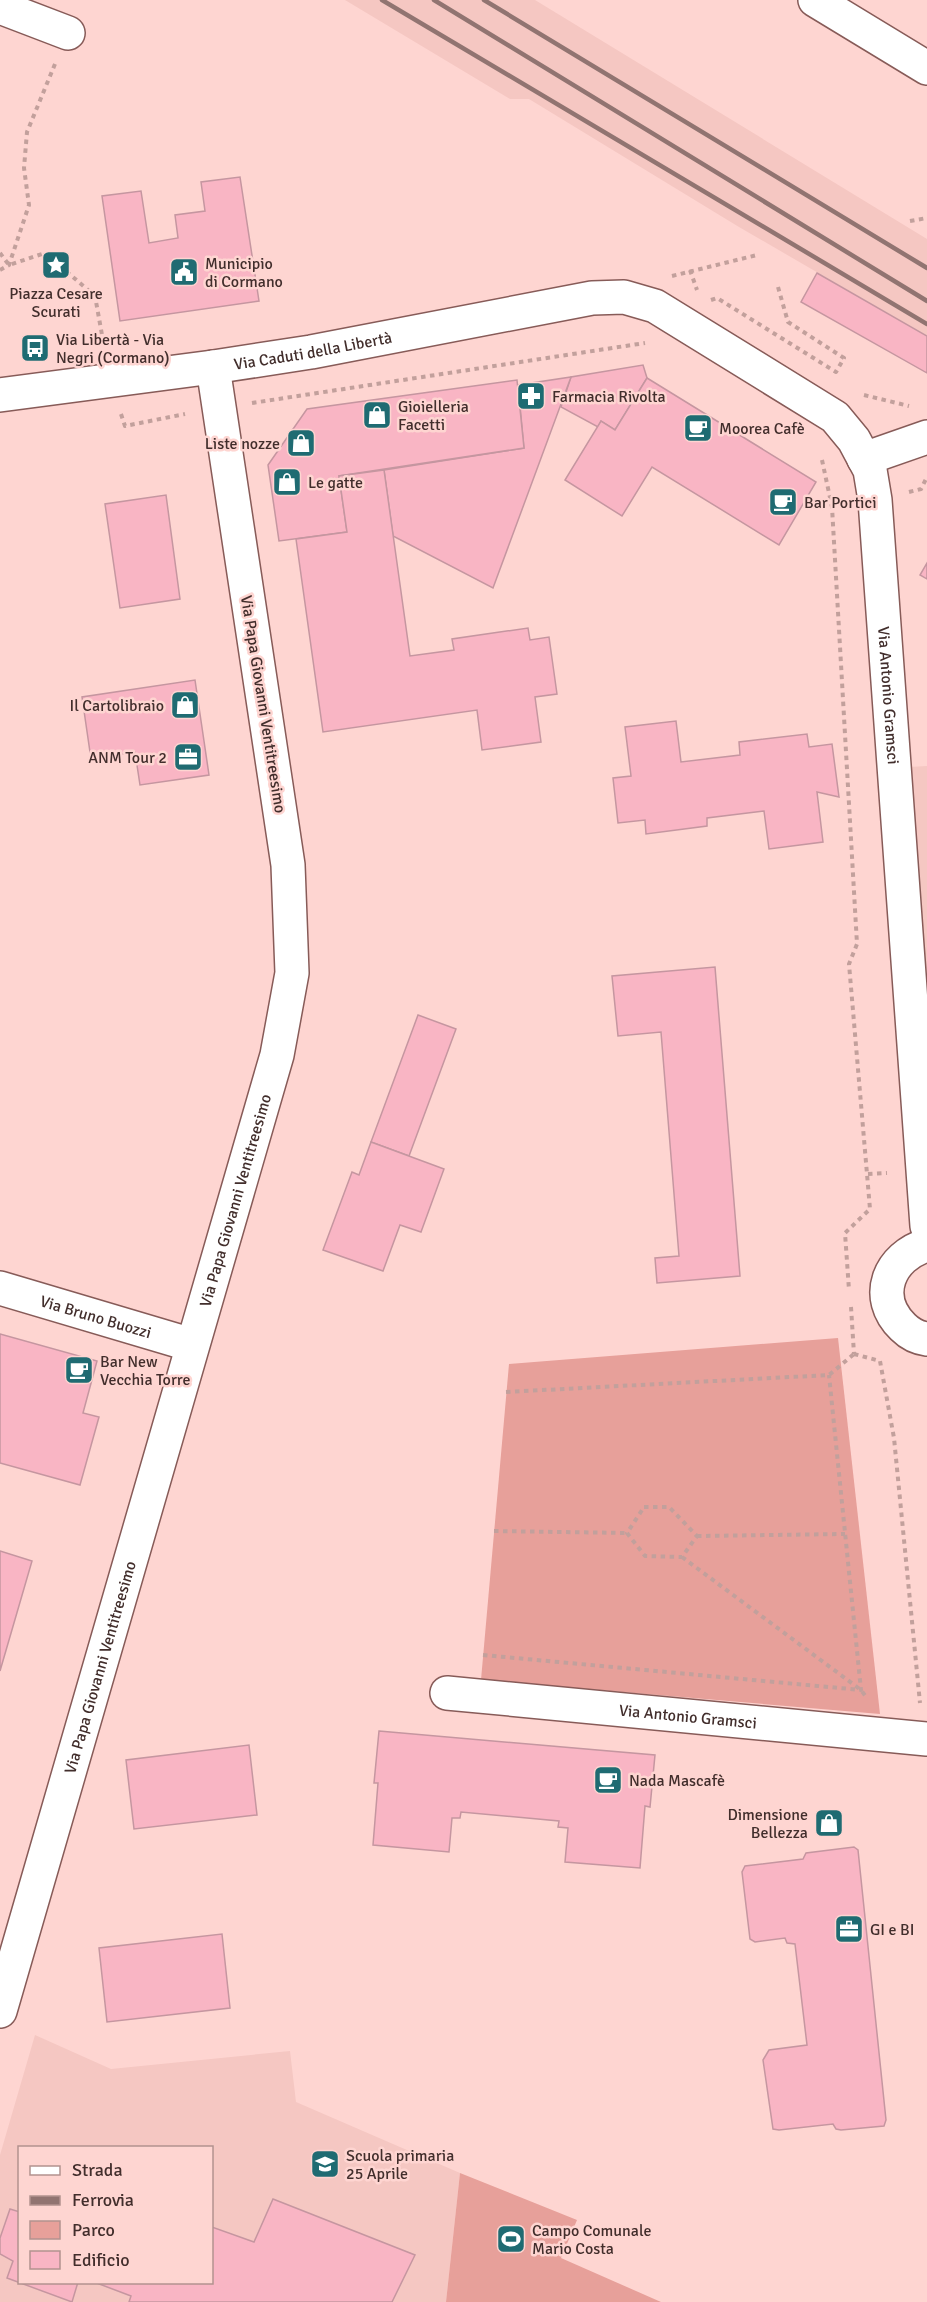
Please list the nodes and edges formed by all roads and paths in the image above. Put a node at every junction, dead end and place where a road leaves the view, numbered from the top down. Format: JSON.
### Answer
{"nodes":[{"id":1,"x":815,"y":0,"type":"edge"},
{"id":2,"x":0,"y":7,"type":"edge"},
{"id":3,"x":68,"y":33,"type":"joint"},
{"id":4,"x":927,"y":68,"type":"edge"},
{"id":5,"x":927,"y":218,"type":"edge"},
{"id":6,"x":910,"y":221,"type":"dead end"},
{"id":7,"x":0,"y":253,"type":"edge"},
{"id":8,"x":758,"y":255,"type":"dead end"},
{"id":9,"x":9,"y":265,"type":"junction"},
{"id":10,"x":0,"y":270,"type":"edge"},
{"id":11,"x":672,"y":274,"type":"dead end"},
{"id":12,"x":778,"y":287,"type":"dead end"},
{"id":13,"x":624,"y":297,"type":"joint"},
{"id":14,"x":688,"y":325,"type":"junction"},
{"id":15,"x":652,"y":344,"type":"dead end"},
{"id":16,"x":213,"y":367,"type":"junction"},
{"id":17,"x":110,"y":380,"type":"junction"},
{"id":18,"x":0,"y":395,"type":"edge"},
{"id":19,"x":220,"y":408,"type":"junction"},
{"id":20,"x":927,"y":437,"type":"edge"},
{"id":21,"x":821,"y":455,"type":"dead end"},
{"id":22,"x":864,"y":459,"type":"junction"},
{"id":23,"x":927,"y":1226,"type":"edge"},
{"id":24,"x":845,"y":1233,"type":"dead end"},
{"id":25,"x":927,"y":1245,"type":"edge"},
{"id":26,"x":0,"y":1288,"type":"edge"},
{"id":27,"x":927,"y":1339,"type":"edge"},
{"id":28,"x":192,"y":1345,"type":"junction"},
{"id":29,"x":829,"y":1375,"type":"junction"},
{"id":30,"x":506,"y":1392,"type":"dead end"},
{"id":31,"x":494,"y":1531,"type":"dead end"},
{"id":32,"x":627,"y":1533,"type":"junction"},
{"id":33,"x":845,"y":1534,"type":"junction"},
{"id":34,"x":697,"y":1536,"type":"junction"},
{"id":35,"x":682,"y":1557,"type":"junction"},
{"id":36,"x":483,"y":1655,"type":"dead end"},
{"id":37,"x":861,"y":1690,"type":"junction"},
{"id":38,"x":447,"y":1693,"type":"dead end"},
{"id":39,"x":916,"y":1738,"type":"edge"},
{"id":40,"x":0,"y":2011,"type":"edge"}],
"edges":[{"from":1,"to":4,"type":"street"},
{"from":2,"to":3,"type":"street"},
{"from":3,"to":9,"type":"path"},
{"from":5,"to":6,"type":"path"},
{"from":7,"to":9,"type":"path"},
{"from":8,"to":11,"type":"path"},
{"from":9,"to":10,"type":"path"},
{"from":9,"to":17,"type":"path"},
{"from":12,"to":14,"type":"path"},
{"from":13,"to":14,"type":"street","name":"Via Antonio Gramsci"},
{"from":13,"to":16,"type":"street","name":"Via Caduti della Libertà"},
{"from":14,"to":22,"type":"street","name":"Via Antonio Gramsci"},
{"from":15,"to":19,"type":"path"},
{"from":16,"to":17,"type":"street","name":"Via Caduti della Libertà"},
{"from":16,"to":19,"type":"street","name":"Via Papa Giovanni Ventitreesimo"},
{"from":17,"to":18,"type":"street","name":"Via Caduti della Libertà"},
{"from":17,"to":19,"type":"path"},
{"from":19,"to":28,"type":"street","name":"Via Papa Giovanni Ventitreesimo"},
{"from":20,"to":22,"type":"street"},
{"from":21,"to":24,"type":"path"},
{"from":22,"to":23,"type":"street","name":"Via Antonio Gramsci"},
{"from":25,"to":27,"type":"street"},
{"from":26,"to":28,"type":"street","name":"Via Bruno Buozzi"},
{"from":28,"to":40,"type":"street","name":"Via Papa Giovanni Ventitreesimo"},
{"from":29,"to":30,"type":"path"},
{"from":29,"to":33,"type":"path"},
{"from":29,"to":39,"type":"path"},
{"from":31,"to":32,"type":"path"},
{"from":32,"to":34,"type":"path"},
{"from":32,"to":35,"type":"path"},
{"from":33,"to":34,"type":"path"},
{"from":33,"to":37,"type":"path"},
{"from":34,"to":35,"type":"path"},
{"from":35,"to":37,"type":"path"},
{"from":36,"to":37,"type":"path"},
{"from":37,"to":39,"type":"path"},
{"from":38,"to":39,"type":"street","name":"Via Antonio Gramsci"}]}
